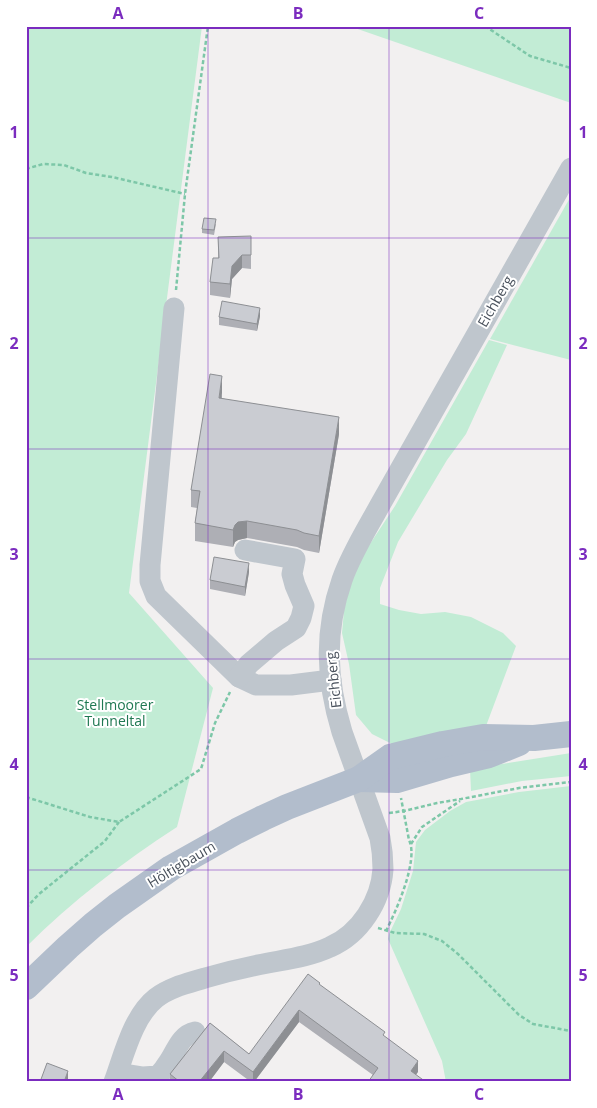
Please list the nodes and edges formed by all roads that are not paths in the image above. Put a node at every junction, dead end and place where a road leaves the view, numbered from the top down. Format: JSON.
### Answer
{"nodes":[{"id":1,"x":571,"y":168,"type":"edge"},
{"id":2,"x":174,"y":308,"type":"road end"},
{"id":3,"x":245,"y":550,"type":"dead end"},
{"id":4,"x":239,"y":677,"type":"junction"},
{"id":5,"x":330,"y":680,"type":"junction"},
{"id":6,"x":571,"y":734,"type":"edge"},
{"id":7,"x":534,"y":738,"type":"junction"},
{"id":8,"x":359,"y":779,"type":"junction"},
{"id":9,"x":26,"y":987,"type":"edge"},
{"id":10,"x":195,"y":1032,"type":"dead end"},
{"id":11,"x":116,"y":1077,"type":"edge"},
{"id":12,"x":158,"y":1079,"type":"edge"}],
"edges":[{"from":1,"to":5,"type":"street","name":"Eichberg"},
{"from":2,"to":4,"type":"street"},
{"from":3,"to":4,"type":"street"},
{"from":4,"to":5,"type":"street"},
{"from":5,"to":8,"type":"street","name":"Eichberg"},
{"from":6,"to":7,"type":"main road","name":"Höltigbaum"},
{"from":7,"to":8,"type":"main road","name":"Höltigbaum"},
{"from":7,"to":8,"type":"main road","name":"Höltigbaum"},
{"from":8,"to":9,"type":"main road","name":"Höltigbaum"},
{"from":8,"to":11,"type":"street","name":"Eichberg"},
{"from":10,"to":12,"type":"street"},
{"from":11,"to":12,"type":"street"}]}
